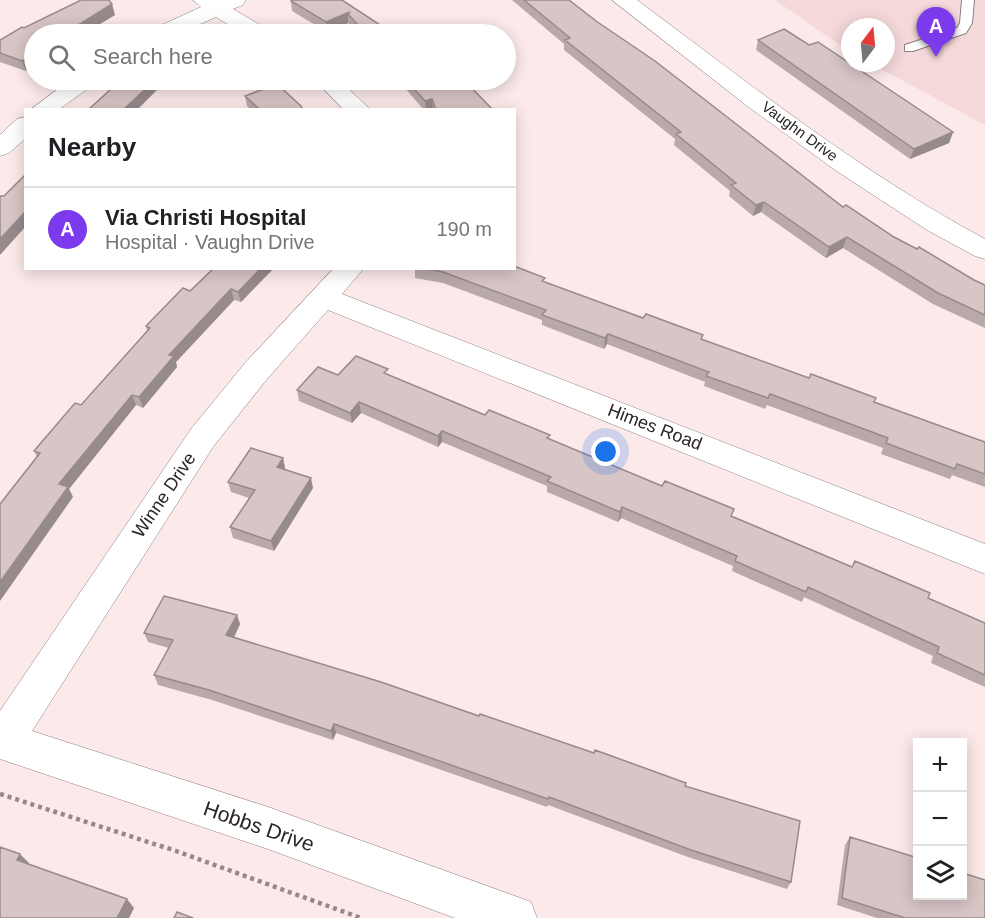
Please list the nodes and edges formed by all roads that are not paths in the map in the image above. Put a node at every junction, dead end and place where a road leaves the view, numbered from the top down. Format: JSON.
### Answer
{"nodes":[{"id":1,"x":623,"y":0,"type":"edge"},
{"id":2,"x":968,"y":0,"type":"edge"},
{"id":3,"x":218,"y":3,"type":"edge"},
{"id":4,"x":179,"y":24,"type":"edge"},
{"id":5,"x":246,"y":24,"type":"edge"},
{"id":6,"x":909,"y":48,"type":"dead end"},
{"id":7,"x":70,"y":90,"type":"edge"},
{"id":8,"x":337,"y":90,"type":"edge"},
{"id":9,"x":45,"y":108,"type":"edge"},
{"id":10,"x":357,"y":108,"type":"edge"},
{"id":11,"x":24,"y":126,"type":"edge"},
{"id":12,"x":0,"y":148,"type":"edge"},
{"id":13,"x":985,"y":250,"type":"edge"},
{"id":14,"x":348,"y":270,"type":"edge"},
{"id":15,"x":324,"y":298,"type":"junction"},
{"id":16,"x":985,"y":559,"type":"edge"},
{"id":17,"x":2,"y":741,"type":"edge"},
{"id":18,"x":515,"y":918,"type":"edge"}],
"edges":[{"from":1,"to":13,"type":"street","name":"Vaughn Drive"},
{"from":2,"to":6,"type":"lane"},
{"from":3,"to":4,"type":"street"},
{"from":3,"to":5,"type":"street"},
{"from":7,"to":9,"type":"street"},
{"from":8,"to":10,"type":"street"},
{"from":11,"to":12,"type":"street"},
{"from":14,"to":15,"type":"street","name":"Winne Drive"},
{"from":15,"to":16,"type":"street","name":"Himes Road"},
{"from":15,"to":17,"type":"street","name":"Winne Drive"},
{"from":17,"to":18,"type":"street","name":"Hobbs Drive"}]}
